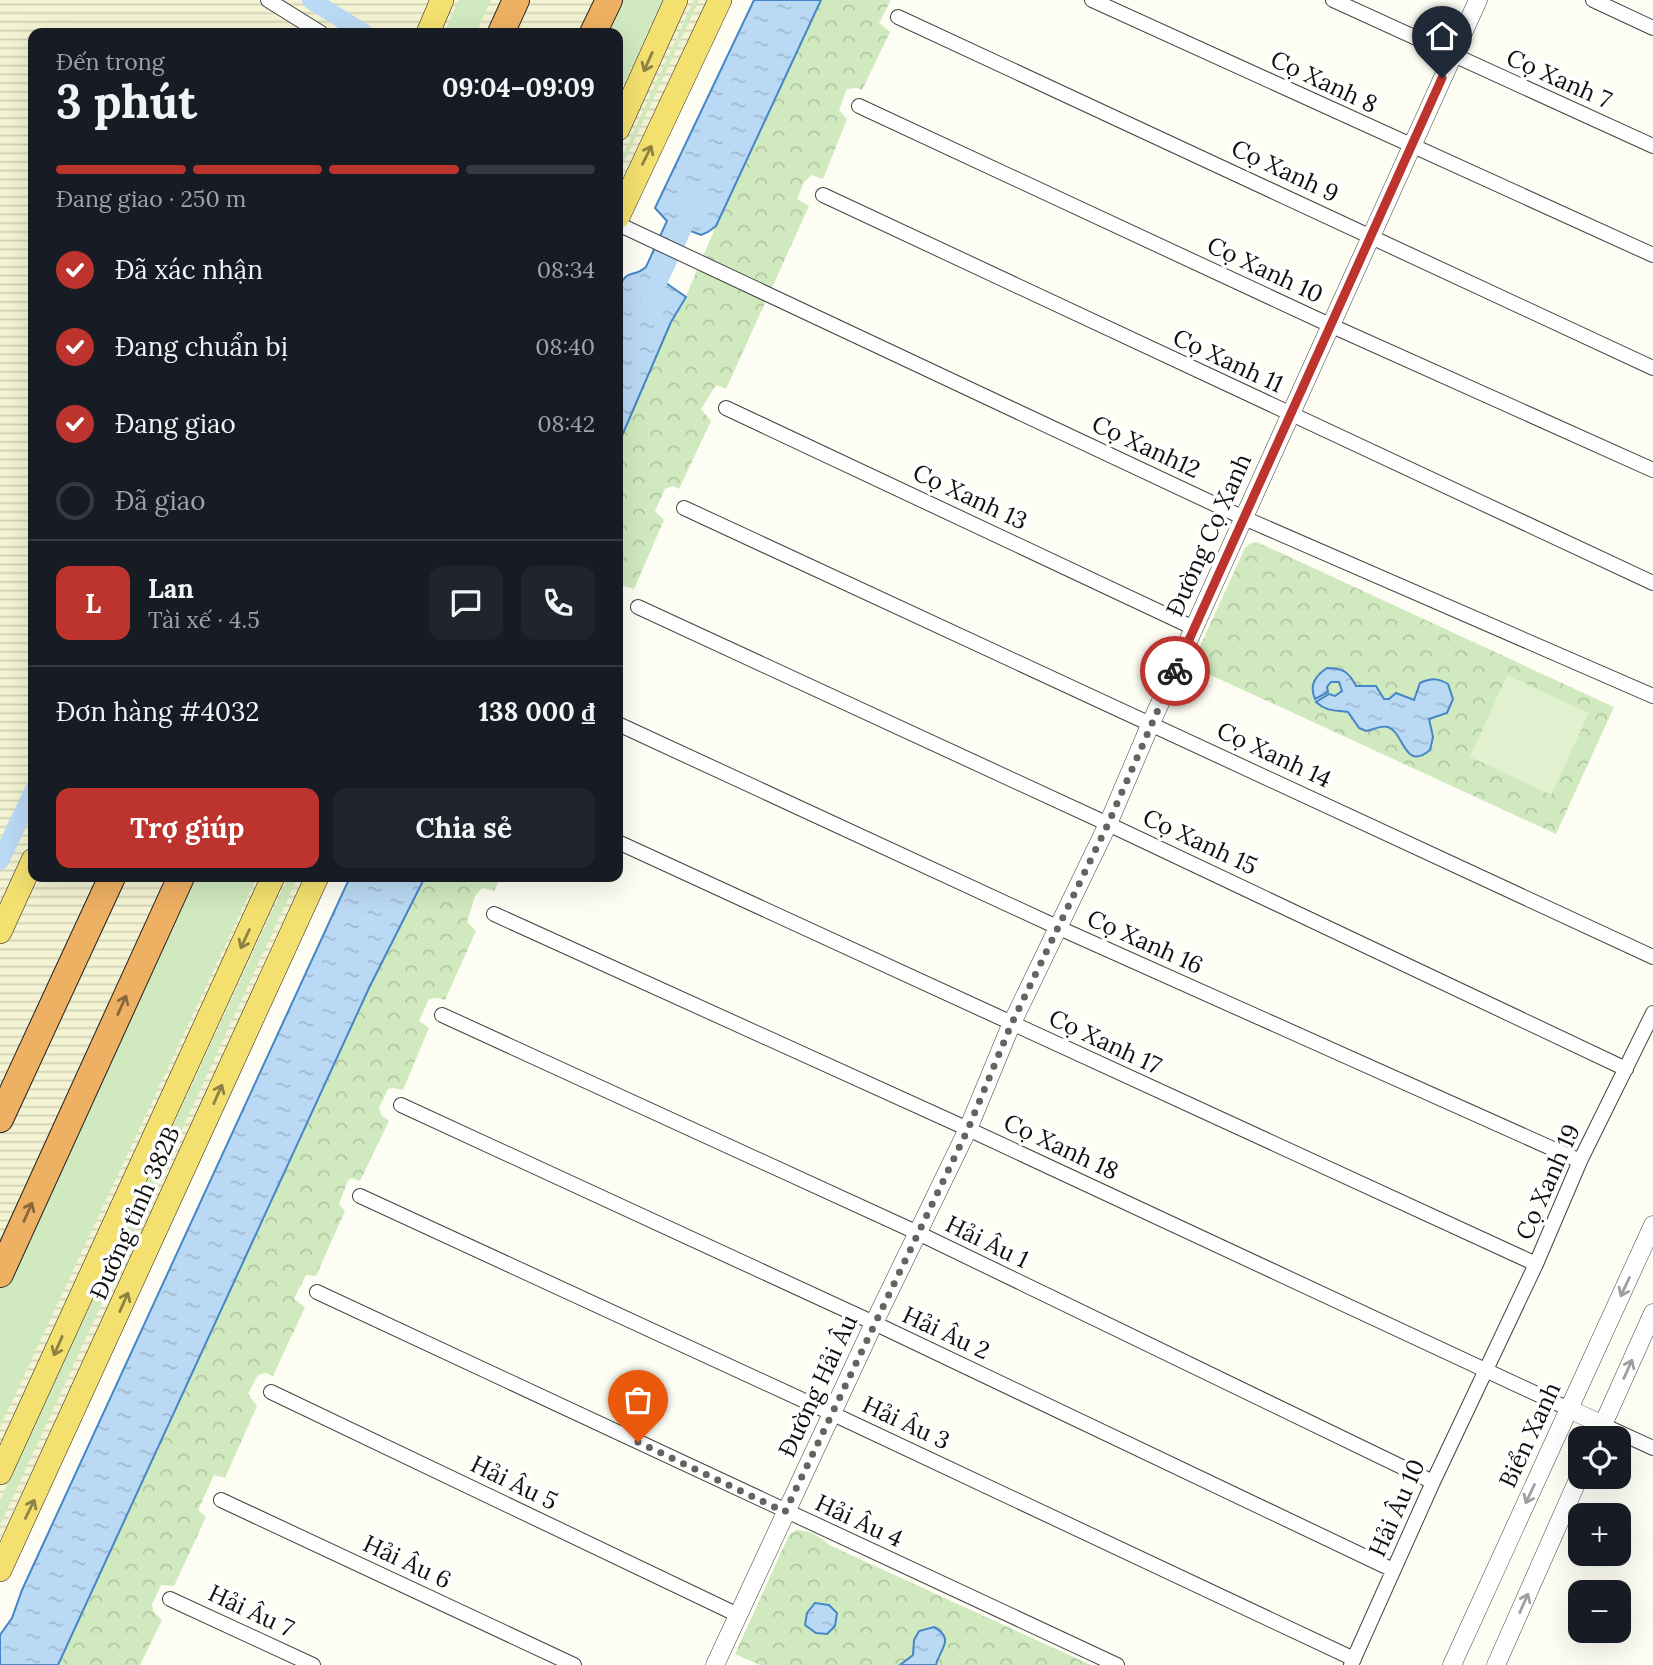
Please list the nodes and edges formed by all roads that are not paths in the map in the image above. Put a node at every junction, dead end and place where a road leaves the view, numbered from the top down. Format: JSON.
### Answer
{"nodes":[{"id":1,"x":268,"y":0,"type":"edge"},
{"id":2,"x":442,"y":0,"type":"edge"},
{"id":3,"x":499,"y":0,"type":"edge"},
{"id":4,"x":516,"y":0,"type":"edge"},
{"id":5,"x":592,"y":0,"type":"edge"},
{"id":6,"x":609,"y":0,"type":"edge"},
{"id":7,"x":676,"y":0,"type":"edge"},
{"id":8,"x":720,"y":0,"type":"edge"},
{"id":9,"x":1092,"y":0,"type":"edge"},
{"id":10,"x":1333,"y":0,"type":"edge"},
{"id":11,"x":1478,"y":0,"type":"edge"},
{"id":12,"x":1593,"y":0,"type":"edge"},
{"id":13,"x":898,"y":17,"type":"dead end"},
{"id":14,"x":313,"y":28,"type":"edge"},
{"id":15,"x":430,"y":28,"type":"edge"},
{"id":16,"x":485,"y":28,"type":"edge"},
{"id":17,"x":503,"y":28,"type":"edge"},
{"id":18,"x":578,"y":28,"type":"edge"},
{"id":19,"x":595,"y":28,"type":"edge"},
{"id":20,"x":1653,"y":28,"type":"edge"},
{"id":21,"x":1452,"y":55,"type":"junction"},
{"id":22,"x":859,"y":106,"type":"dead end"},
{"id":23,"x":623,"y":118,"type":"edge"},
{"id":24,"x":1653,"y":146,"type":"edge"},
{"id":25,"x":1412,"y":147,"type":"junction"},
{"id":26,"x":823,"y":195,"type":"dead end"},
{"id":27,"x":623,"y":206,"type":"edge"},
{"id":28,"x":623,"y":227,"type":"edge"},
{"id":29,"x":1373,"y":236,"type":"junction"},
{"id":30,"x":1653,"y":255,"type":"edge"},
{"id":31,"x":1332,"y":326,"type":"junction"},
{"id":32,"x":1653,"y":368,"type":"edge"},
{"id":33,"x":726,"y":408,"type":"dead end"},
{"id":34,"x":1291,"y":415,"type":"junction"},
{"id":35,"x":1653,"y":470,"type":"edge"},
{"id":36,"x":684,"y":508,"type":"dead end"},
{"id":37,"x":1244,"y":518,"type":"junction"},
{"id":38,"x":1653,"y":583,"type":"edge"},
{"id":39,"x":638,"y":607,"type":"dead end"},
{"id":40,"x":1194,"y":628,"type":"junction"},
{"id":41,"x":1653,"y":696,"type":"edge"},
{"id":42,"x":1151,"y":723,"type":"junction"},
{"id":43,"x":623,"y":726,"type":"edge"},
{"id":44,"x":1108,"y":824,"type":"junction"},
{"id":45,"x":623,"y":844,"type":"edge"},
{"id":46,"x":28,"y":871,"type":"edge"},
{"id":47,"x":104,"y":882,"type":"edge"},
{"id":48,"x":110,"y":882,"type":"edge"},
{"id":49,"x":180,"y":882,"type":"edge"},
{"id":50,"x":271,"y":882,"type":"edge"},
{"id":51,"x":315,"y":882,"type":"edge"},
{"id":52,"x":494,"y":914,"type":"dead end"},
{"id":53,"x":1057,"y":927,"type":"junction"},
{"id":54,"x":0,"y":932,"type":"edge"},
{"id":55,"x":1653,"y":957,"type":"edge"},
{"id":56,"x":1653,"y":1013,"type":"edge"},
{"id":57,"x":442,"y":1015,"type":"dead end"},
{"id":58,"x":1011,"y":1025,"type":"junction"},
{"id":59,"x":1626,"y":1069,"type":"junction"},
{"id":60,"x":401,"y":1105,"type":"dead end"},
{"id":61,"x":0,"y":1117,"type":"edge"},
{"id":62,"x":968,"y":1129,"type":"junction"},
{"id":63,"x":1580,"y":1161,"type":"junction"},
{"id":64,"x":360,"y":1196,"type":"dead end"},
{"id":65,"x":1653,"y":1225,"type":"edge"},
{"id":66,"x":918,"y":1233,"type":"junction"},
{"id":67,"x":1536,"y":1264,"type":"junction"},
{"id":68,"x":0,"y":1275,"type":"edge"},
{"id":69,"x":317,"y":1292,"type":"dead end"},
{"id":70,"x":1653,"y":1313,"type":"edge"},
{"id":71,"x":874,"y":1324,"type":"junction"},
{"id":72,"x":1486,"y":1370,"type":"junction"},
{"id":73,"x":271,"y":1392,"type":"dead end"},
{"id":74,"x":1569,"y":1409,"type":"junction"},
{"id":75,"x":833,"y":1414,"type":"junction"},
{"id":76,"x":1592,"y":1426,"type":"edge"},
{"id":77,"x":1603,"y":1426,"type":"edge"},
{"id":78,"x":1631,"y":1441,"type":"edge"},
{"id":79,"x":1653,"y":1448,"type":"edge"},
{"id":80,"x":0,"y":1472,"type":"edge"},
{"id":81,"x":1433,"y":1482,"type":"junction"},
{"id":82,"x":1574,"y":1489,"type":"edge"},
{"id":83,"x":221,"y":1500,"type":"dead end"},
{"id":84,"x":785,"y":1512,"type":"junction"},
{"id":85,"x":0,"y":1570,"type":"edge"},
{"id":86,"x":1393,"y":1570,"type":"junction"},
{"id":87,"x":170,"y":1599,"type":"dead end"},
{"id":88,"x":737,"y":1615,"type":"junction"},
{"id":89,"x":1352,"y":1662,"type":"edge"},
{"id":90,"x":313,"y":1665,"type":"edge"},
{"id":91,"x":574,"y":1665,"type":"edge"},
{"id":92,"x":715,"y":1665,"type":"edge"},
{"id":93,"x":1117,"y":1665,"type":"edge"},
{"id":94,"x":1452,"y":1665,"type":"edge"},
{"id":95,"x":1496,"y":1665,"type":"edge"}],
"edges":[{"from":1,"to":14,"type":"street"},
{"from":2,"to":15,"type":"main road"},
{"from":3,"to":16,"type":"highway"},
{"from":4,"to":17,"type":"highway"},
{"from":5,"to":18,"type":"highway"},
{"from":6,"to":19,"type":"highway"},
{"from":7,"to":23,"type":"main road","one_way":true},
{"from":27,"to":8,"type":"main road","one_way":true},
{"from":9,"to":25,"type":"street","name":"Cọ Xanh 8"},
{"from":10,"to":21,"type":"street","name":"Cọ Xanh 7"},
{"from":11,"to":21,"type":"street","name":"Đường Cọ Xanh"},
{"from":12,"to":20,"type":"street"},
{"from":13,"to":29,"type":"street","name":"Cọ Xanh 9"},
{"from":21,"to":24,"type":"street","name":"Cọ Xanh 7"},
{"from":21,"to":25,"type":"street","name":"Đường Cọ Xanh"},
{"from":22,"to":31,"type":"street","name":"Cọ Xanh 10"},
{"from":25,"to":29,"type":"street","name":"Đường Cọ Xanh"},
{"from":25,"to":30,"type":"street","name":"Cọ Xanh 8"},
{"from":26,"to":34,"type":"street","name":"Cọ Xanh 11"},
{"from":28,"to":37,"type":"street","name":"Cọ Xanh12"},
{"from":29,"to":31,"type":"street","name":"Đường Cọ Xanh"},
{"from":29,"to":32,"type":"street","name":"Cọ Xanh 9"},
{"from":31,"to":34,"type":"street","name":"Đường Cọ Xanh"},
{"from":31,"to":35,"type":"street","name":"Cọ Xanh 10"},
{"from":33,"to":40,"type":"street","name":"Cọ Xanh 13"},
{"from":34,"to":37,"type":"street","name":"Đường Cọ Xanh"},
{"from":34,"to":38,"type":"street","name":"Cọ Xanh 11"},
{"from":36,"to":42,"type":"street","name":"Cọ Xanh 14"},
{"from":37,"to":40,"type":"street","name":"Đường Cọ Xanh"},
{"from":37,"to":41,"type":"street","name":"Cọ Xanh12"},
{"from":39,"to":44,"type":"street","name":"Cọ Xanh 15"},
{"from":40,"to":42,"type":"street","name":"Đường Cọ Xanh"},
{"from":42,"to":44,"type":"street","name":"Đường Cọ Xanh"},
{"from":42,"to":55,"type":"street","name":"Cọ Xanh 14"},
{"from":43,"to":53,"type":"street","name":"Cọ Xanh 16"},
{"from":44,"to":53,"type":"street","name":"Đường Cọ Xanh"},
{"from":44,"to":59,"type":"street","name":"Cọ Xanh 15"},
{"from":45,"to":58,"type":"street","name":"Cọ Xanh 17"},
{"from":46,"to":54,"type":"main road"},
{"from":47,"to":61,"type":"highway"},
{"from":48,"to":61,"type":"highway"},
{"from":68,"to":49,"type":"highway","one_way":true},
{"from":50,"to":80,"type":"main road","name":"Đường tỉnh 382B","one_way":true},
{"from":85,"to":51,"type":"main road","name":"Đường tỉnh 382B","one_way":true},
{"from":52,"to":62,"type":"street","name":"Cọ Xanh 18"},
{"from":53,"to":58,"type":"street","name":"Đường Cọ Xanh"},
{"from":53,"to":63,"type":"street","name":"Cọ Xanh 16"},
{"from":56,"to":59,"type":"street","name":"Cọ Xanh 19"},
{"from":57,"to":66,"type":"street","name":"Hải Âu 1"},
{"from":58,"to":62,"type":"street","name":"Đường Cọ Xanh"},
{"from":58,"to":67,"type":"street","name":"Cọ Xanh 17"},
{"from":59,"to":63,"type":"street","name":"Cọ Xanh 19"},
{"from":60,"to":71,"type":"street","name":"Hải Âu 2"},
{"from":62,"to":66,"type":"street","name":"Đường Hải Âu"},
{"from":62,"to":72,"type":"street","name":"Cọ Xanh 18"},
{"from":63,"to":67,"type":"street","name":"Cọ Xanh 19"},
{"from":64,"to":75,"type":"street","name":"Hải Âu 3"},
{"from":65,"to":74,"type":"street","name":"Biển Xanh","one_way":true},
{"from":66,"to":71,"type":"street","name":"Đường Hải Âu"},
{"from":66,"to":81,"type":"street","name":"Hải Âu 1"},
{"from":67,"to":72,"type":"street","name":"Cọ Xanh 19"},
{"from":69,"to":84,"type":"street","name":"Hải Âu 4"},
{"from":77,"to":70,"type":"street","one_way":true},
{"from":71,"to":75,"type":"street","name":"Đường Hải Âu"},
{"from":71,"to":86,"type":"street","name":"Hải Âu 2"},
{"from":72,"to":74,"type":"street","name":"Cọ Xanh 18"},
{"from":72,"to":81,"type":"street","name":"Hải Âu 10"},
{"from":73,"to":88,"type":"street","name":"Hải Âu 5"},
{"from":74,"to":76,"type":"street"},
{"from":74,"to":94,"type":"street","name":"Biển Xanh","one_way":true},
{"from":75,"to":84,"type":"street","name":"Đường Hải Âu"},
{"from":75,"to":89,"type":"street","name":"Hải Âu 3"},
{"from":78,"to":79,"type":"street"},
{"from":81,"to":86,"type":"street","name":"Hải Âu 10"},
{"from":95,"to":82,"type":"street","one_way":true},
{"from":83,"to":91,"type":"street","name":"Hải Âu 6"},
{"from":84,"to":88,"type":"street","name":"Đường Hải Âu"},
{"from":84,"to":93,"type":"street","name":"Hải Âu 4"},
{"from":86,"to":89,"type":"street","name":"Hải Âu 10"},
{"from":87,"to":90,"type":"street","name":"Hải Âu 7"},
{"from":88,"to":92,"type":"street","name":"Đường Hải Âu"}]}
